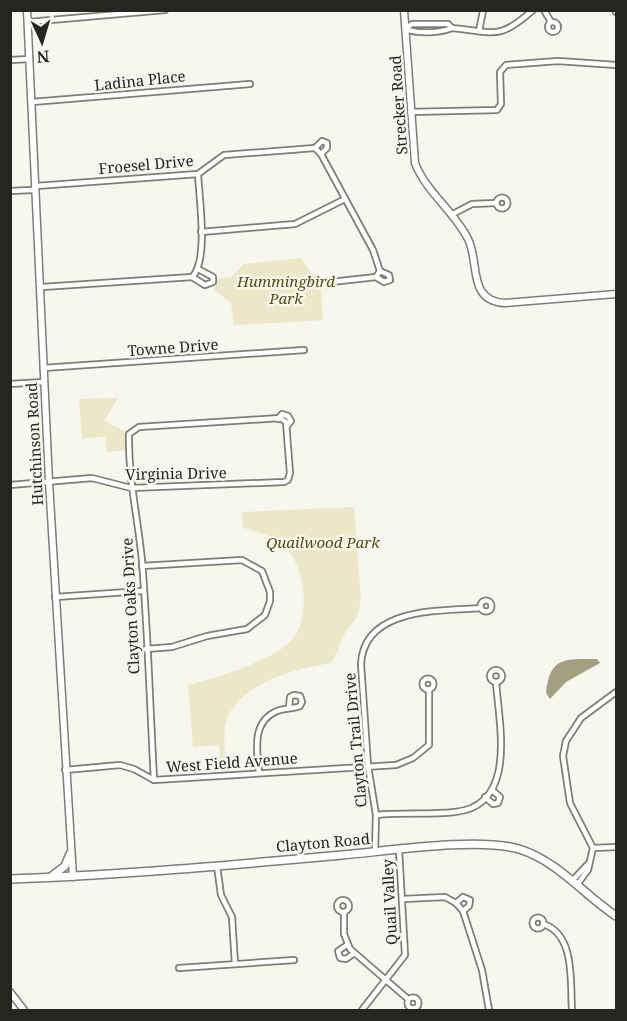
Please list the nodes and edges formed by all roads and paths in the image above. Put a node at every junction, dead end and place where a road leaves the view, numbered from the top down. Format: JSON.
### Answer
{"nodes":[{"id":1,"x":27,"y":10,"type":"edge"},
{"id":2,"x":165,"y":10,"type":"edge"},
{"id":3,"x":404,"y":10,"type":"edge"},
{"id":4,"x":483,"y":10,"type":"edge"},
{"id":5,"x":533,"y":10,"type":"edge"},
{"id":6,"x":544,"y":10,"type":"edge"},
{"id":7,"x":28,"y":22,"type":"junction"},
{"id":8,"x":551,"y":22,"type":"dead end"},
{"id":9,"x":405,"y":29,"type":"junction"},
{"id":10,"x":479,"y":31,"type":"junction"},
{"id":11,"x":30,"y":59,"type":"junction"},
{"id":12,"x":10,"y":60,"type":"edge"},
{"id":13,"x":616,"y":65,"type":"edge"},
{"id":14,"x":250,"y":84,"type":"dead end"},
{"id":15,"x":32,"y":102,"type":"junction"},
{"id":16,"x":410,"y":112,"type":"junction"},
{"id":17,"x":315,"y":148,"type":"junction"},
{"id":18,"x":321,"y":154,"type":"junction"},
{"id":19,"x":198,"y":174,"type":"junction"},
{"id":20,"x":36,"y":186,"type":"junction"},
{"id":21,"x":10,"y":191,"type":"edge"},
{"id":22,"x":345,"y":199,"type":"junction"},
{"id":23,"x":496,"y":203,"type":"dead end"},
{"id":24,"x":451,"y":215,"type":"junction"},
{"id":25,"x":201,"y":232,"type":"junction"},
{"id":26,"x":197,"y":271,"type":"junction"},
{"id":27,"x":192,"y":277,"type":"junction"},
{"id":28,"x":331,"y":282,"type":"dead end"},
{"id":29,"x":42,"y":287,"type":"junction"},
{"id":30,"x":616,"y":294,"type":"edge"},
{"id":31,"x":304,"y":350,"type":"dead end"},
{"id":32,"x":43,"y":368,"type":"junction"},
{"id":33,"x":44,"y":382,"type":"junction"},
{"id":34,"x":10,"y":384,"type":"edge"},
{"id":35,"x":131,"y":432,"type":"joint"},
{"id":36,"x":49,"y":482,"type":"junction"},
{"id":37,"x":10,"y":485,"type":"edge"},
{"id":38,"x":131,"y":488,"type":"junction"},
{"id":39,"x":142,"y":566,"type":"junction"},
{"id":40,"x":142,"y":591,"type":"junction"},
{"id":41,"x":55,"y":597,"type":"junction"},
{"id":42,"x":481,"y":608,"type":"dead end"},
{"id":43,"x":146,"y":649,"type":"junction"},
{"id":44,"x":496,"y":682,"type":"dead end"},
{"id":45,"x":429,"y":690,"type":"dead end"},
{"id":46,"x":616,"y":692,"type":"edge"},
{"id":47,"x":289,"y":708,"type":"junction"},
{"id":48,"x":368,"y":766,"type":"junction"},
{"id":49,"x":65,"y":770,"type":"junction"},
{"id":50,"x":259,"y":773,"type":"junction"},
{"id":51,"x":154,"y":780,"type":"junction"},
{"id":52,"x":492,"y":790,"type":"junction"},
{"id":53,"x":485,"y":797,"type":"junction"},
{"id":54,"x":376,"y":815,"type":"junction"},
{"id":55,"x":593,"y":848,"type":"junction"},
{"id":56,"x":616,"y":848,"type":"edge"},
{"id":57,"x":399,"y":850,"type":"junction"},
{"id":58,"x":375,"y":852,"type":"junction"},
{"id":59,"x":70,"y":854,"type":"junction"},
{"id":60,"x":217,"y":866,"type":"junction"},
{"id":61,"x":73,"y":877,"type":"junction"},
{"id":62,"x":46,"y":878,"type":"junction"},
{"id":63,"x":10,"y":879,"type":"edge"},
{"id":64,"x":574,"y":883,"type":"junction"},
{"id":65,"x":403,"y":899,"type":"junction"},
{"id":66,"x":456,"y":903,"type":"junction"},
{"id":67,"x":463,"y":911,"type":"junction"},
{"id":68,"x":344,"y":912,"type":"dead end"},
{"id":69,"x":616,"y":916,"type":"edge"},
{"id":70,"x":543,"y":924,"type":"dead end"},
{"id":71,"x":347,"y":945,"type":"junction"},
{"id":72,"x":353,"y":954,"type":"junction"},
{"id":73,"x":294,"y":960,"type":"dead end"},
{"id":74,"x":235,"y":964,"type":"junction"},
{"id":75,"x":179,"y":968,"type":"dead end"},
{"id":76,"x":386,"y":981,"type":"junction"},
{"id":77,"x":10,"y":992,"type":"edge"},
{"id":78,"x":408,"y":999,"type":"dead end"},
{"id":79,"x":24,"y":1011,"type":"edge"},
{"id":80,"x":362,"y":1011,"type":"edge"},
{"id":81,"x":489,"y":1011,"type":"edge"},
{"id":82,"x":572,"y":1011,"type":"edge"}],
"edges":[{"from":1,"to":7,"type":"street","name":"Hutchinson Road"},
{"from":2,"to":7,"type":"street"},
{"from":3,"to":9,"type":"street","name":"Strecker Road"},
{"from":4,"to":10,"type":"street"},
{"from":5,"to":10,"type":"street"},
{"from":6,"to":8,"type":"street"},
{"from":7,"to":11,"type":"street","name":"Hutchinson Road"},
{"from":9,"to":10,"type":"street"},
{"from":9,"to":16,"type":"street","name":"Strecker Road"},
{"from":11,"to":12,"type":"street"},
{"from":11,"to":15,"type":"street","name":"Hutchinson Road"},
{"from":13,"to":16,"type":"street"},
{"from":14,"to":15,"type":"street","name":"Ladina Place"},
{"from":15,"to":20,"type":"street","name":"Hutchinson Road"},
{"from":16,"to":24,"type":"street","name":"Strecker Road"},
{"from":17,"to":18,"type":"street"},
{"from":17,"to":18,"type":"street"},
{"from":17,"to":19,"type":"street","name":"Froesel Drive"},
{"from":18,"to":22,"type":"street"},
{"from":19,"to":20,"type":"street","name":"Froesel Drive"},
{"from":19,"to":25,"type":"street"},
{"from":20,"to":21,"type":"street","name":"Froesel Drive"},
{"from":20,"to":29,"type":"street","name":"Hutchinson Road"},
{"from":22,"to":25,"type":"street"},
{"from":22,"to":28,"type":"street"},
{"from":23,"to":24,"type":"street"},
{"from":24,"to":30,"type":"street","name":"Strecker Road"},
{"from":25,"to":26,"type":"street"},
{"from":26,"to":27,"type":"street"},
{"from":26,"to":27,"type":"street"},
{"from":27,"to":29,"type":"street"},
{"from":29,"to":32,"type":"street","name":"Hutchinson Road"},
{"from":31,"to":32,"type":"street","name":"Towne Drive"},
{"from":32,"to":33,"type":"street","name":"Hutchinson Road"},
{"from":33,"to":34,"type":"street"},
{"from":33,"to":36,"type":"street","name":"Hutchinson Road"},
{"from":35,"to":38,"type":"street","name":"Clayton Oaks Drive"},
{"from":35,"to":38,"type":"street","name":"Virginia Drive"},
{"from":36,"to":37,"type":"street","name":"Virginia Drive"},
{"from":36,"to":38,"type":"street","name":"Virginia Drive"},
{"from":36,"to":41,"type":"street","name":"Hutchinson Road"},
{"from":38,"to":39,"type":"street","name":"Clayton Oaks Drive"},
{"from":39,"to":40,"type":"street","name":"Clayton Oaks Drive"},
{"from":39,"to":43,"type":"street"},
{"from":40,"to":41,"type":"street"},
{"from":40,"to":43,"type":"street","name":"Clayton Oaks Drive"},
{"from":41,"to":49,"type":"street","name":"Hutchinson Road"},
{"from":42,"to":48,"type":"street","name":"Clayton Trail Drive"},
{"from":43,"to":51,"type":"street","name":"Clayton Oaks Drive"},
{"from":44,"to":52,"type":"street"},
{"from":45,"to":48,"type":"street","name":"West Field Avenue"},
{"from":46,"to":55,"type":"street"},
{"from":47,"to":47,"type":"street"},
{"from":47,"to":50,"type":"street"},
{"from":48,"to":50,"type":"street","name":"West Field Avenue"},
{"from":48,"to":54,"type":"street","name":"Clayton Trail Drive"},
{"from":49,"to":51,"type":"street","name":"West Field Avenue"},
{"from":49,"to":59,"type":"street","name":"Hutchinson Road"},
{"from":50,"to":51,"type":"street","name":"West Field Avenue"},
{"from":52,"to":53,"type":"street"},
{"from":52,"to":53,"type":"street"},
{"from":53,"to":54,"type":"street"},
{"from":54,"to":58,"type":"street","name":"Clayton Trail Drive"},
{"from":55,"to":56,"type":"street"},
{"from":55,"to":64,"type":"street"},
{"from":57,"to":58,"type":"main road","name":"Clayton Road"},
{"from":57,"to":64,"type":"main road","name":"Clayton Road"},
{"from":57,"to":65,"type":"street","name":"Quail Valley"},
{"from":58,"to":60,"type":"main road","name":"Clayton Road"},
{"from":59,"to":61,"type":"street","name":"Hutchinson Road"},
{"from":59,"to":62,"type":"main road"},
{"from":60,"to":61,"type":"main road","name":"Clayton Road"},
{"from":60,"to":74,"type":"street"},
{"from":61,"to":62,"type":"main road","name":"Clayton Road"},
{"from":62,"to":63,"type":"main road","name":"Clayton Road"},
{"from":64,"to":69,"type":"main road","name":"Clayton Road"},
{"from":65,"to":66,"type":"street"},
{"from":65,"to":76,"type":"street","name":"Quail Valley"},
{"from":66,"to":67,"type":"street"},
{"from":66,"to":67,"type":"street"},
{"from":67,"to":81,"type":"street"},
{"from":68,"to":71,"type":"street"},
{"from":70,"to":82,"type":"street"},
{"from":71,"to":72,"type":"street"},
{"from":71,"to":72,"type":"street"},
{"from":72,"to":76,"type":"street"},
{"from":73,"to":74,"type":"street"},
{"from":74,"to":75,"type":"street"},
{"from":76,"to":78,"type":"street"},
{"from":76,"to":80,"type":"street","name":"Quail Valley"},
{"from":77,"to":79,"type":"street"}]}
